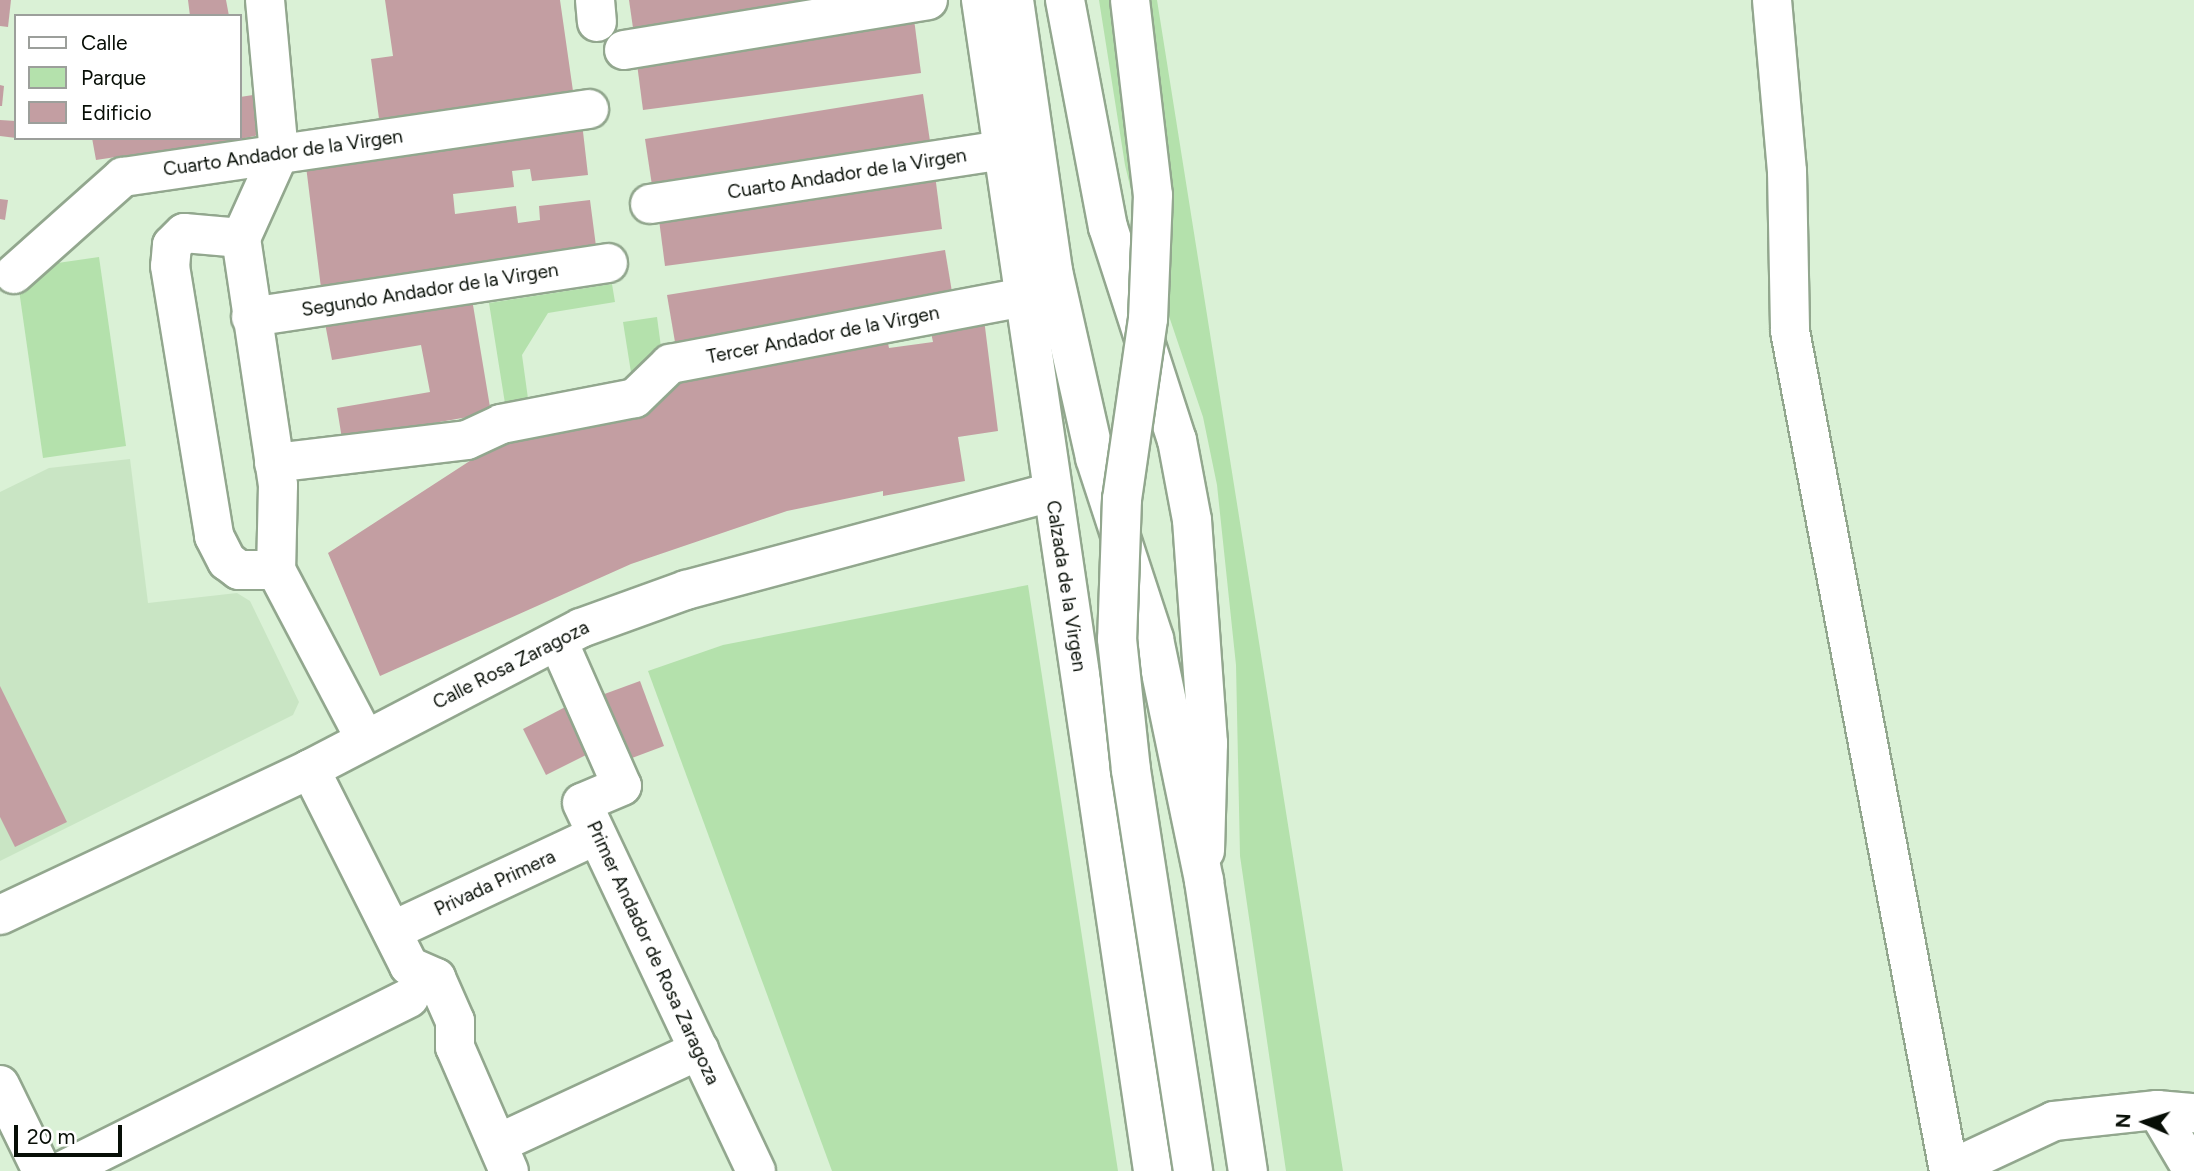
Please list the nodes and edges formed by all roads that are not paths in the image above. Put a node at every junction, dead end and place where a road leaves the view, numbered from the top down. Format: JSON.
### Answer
{"nodes":[{"id":1,"x":265,"y":0,"type":"edge"},
{"id":2,"x":928,"y":0,"type":"edge"},
{"id":3,"x":981,"y":0,"type":"edge"},
{"id":4,"x":1014,"y":0,"type":"edge"},
{"id":5,"x":1065,"y":0,"type":"edge"},
{"id":6,"x":1130,"y":0,"type":"edge"},
{"id":7,"x":1772,"y":0,"type":"edge"},
{"id":8,"x":624,"y":50,"type":"dead end"},
{"id":9,"x":589,"y":109,"type":"dead end"},
{"id":10,"x":1003,"y":150,"type":"junction"},
{"id":11,"x":279,"y":154,"type":"junction"},
{"id":12,"x":650,"y":204,"type":"dead end"},
{"id":13,"x":241,"y":238,"type":"junction"},
{"id":14,"x":608,"y":263,"type":"dead end"},
{"id":15,"x":14,"y":274,"type":"dead end"},
{"id":16,"x":1025,"y":298,"type":"junction"},
{"id":17,"x":251,"y":317,"type":"junction"},
{"id":18,"x":274,"y":463,"type":"junction"},
{"id":19,"x":1052,"y":492,"type":"junction"},
{"id":20,"x":276,"y":570,"type":"junction"},
{"id":21,"x":558,"y":641,"type":"junction"},
{"id":22,"x":365,"y":739,"type":"junction"},
{"id":23,"x":310,"y":769,"type":"junction"},
{"id":24,"x":597,"y":835,"type":"junction"},
{"id":25,"x":1205,"y":881,"type":"junction"},
{"id":26,"x":0,"y":915,"type":"edge"},
{"id":27,"x":392,"y":931,"type":"junction"},
{"id":28,"x":409,"y":982,"type":"junction"},
{"id":29,"x":699,"y":1049,"type":"junction"},
{"id":30,"x":0,"y":1085,"type":"edge"},
{"id":31,"x":2176,"y":1112,"type":"edge"},
{"id":32,"x":504,"y":1157,"type":"edge"},
{"id":33,"x":75,"y":1164,"type":"edge"},
{"id":34,"x":1949,"y":1170,"type":"edge"},
{"id":35,"x":42,"y":1171,"type":"edge"},
{"id":36,"x":756,"y":1171,"type":"edge"},
{"id":37,"x":1153,"y":1171,"type":"edge"},
{"id":38,"x":1193,"y":1171,"type":"edge"},
{"id":39,"x":1248,"y":1171,"type":"edge"},
{"id":40,"x":2193,"y":1171,"type":"edge"}],
"edges":[{"from":1,"to":11,"type":"street"},
{"from":2,"to":8,"type":"street"},
{"from":3,"to":10,"type":"street","name":"Calzada de la Virgen"},
{"from":4,"to":25,"type":"street"},
{"from":5,"to":25,"type":"street"},
{"from":6,"to":38,"type":"street","bridge":true},
{"from":7,"to":34,"type":"street"},
{"from":9,"to":11,"type":"street","name":"Cuarto Andador de la Virgen"},
{"from":10,"to":12,"type":"street","name":"Cuarto Andador de la Virgen"},
{"from":10,"to":16,"type":"street","name":"Calzada de la Virgen"},
{"from":11,"to":13,"type":"street"},
{"from":11,"to":15,"type":"street","name":"Cuarto Andador de la Virgen"},
{"from":13,"to":17,"type":"street"},
{"from":13,"to":20,"type":"street"},
{"from":14,"to":17,"type":"street","name":"Segundo Andador de la Virgen"},
{"from":16,"to":18,"type":"street","name":"Tercer Andador de la Virgen"},
{"from":16,"to":19,"type":"street","name":"Calzada de la Virgen"},
{"from":17,"to":18,"type":"street"},
{"from":18,"to":20,"type":"street"},
{"from":19,"to":21,"type":"street","name":"Calle Rosa Zaragoza"},
{"from":19,"to":37,"type":"street","name":"Calzada de la Virgen"},
{"from":20,"to":22,"type":"street"},
{"from":21,"to":22,"type":"street","name":"Calle Rosa Zaragoza"},
{"from":21,"to":24,"type":"street","name":"Primer Andador de Rosa Zaragoza"},
{"from":22,"to":23,"type":"street","name":"Calle Rosa Zaragoza"},
{"from":23,"to":26,"type":"street","name":"Calle Rosa Zaragoza"},
{"from":23,"to":27,"type":"street"},
{"from":24,"to":27,"type":"street","name":"Privada Primera"},
{"from":24,"to":29,"type":"street","name":"Primer Andador de Rosa Zaragoza"},
{"from":25,"to":39,"type":"street"},
{"from":27,"to":28,"type":"street"},
{"from":28,"to":32,"type":"street"},
{"from":28,"to":33,"type":"street"},
{"from":29,"to":32,"type":"street"},
{"from":29,"to":36,"type":"street","name":"Primer Andador de Rosa Zaragoza"},
{"from":30,"to":35,"type":"street"},
{"from":31,"to":34,"type":"street"},
{"from":31,"to":40,"type":"street"}]}
